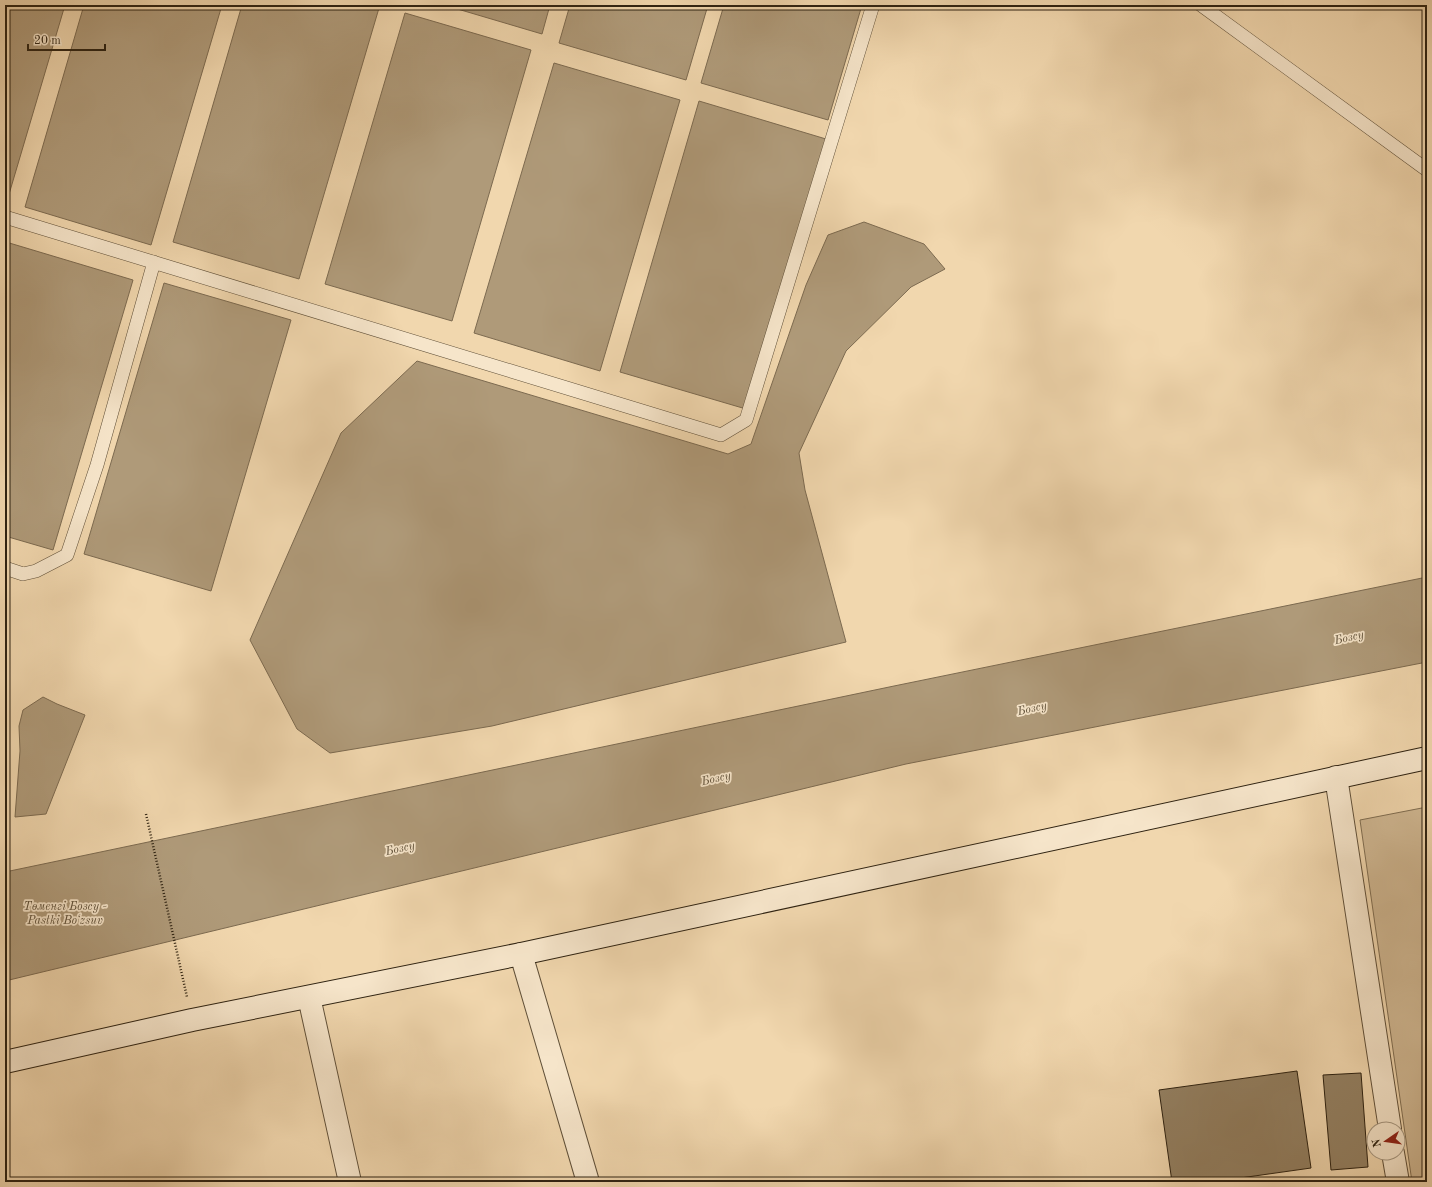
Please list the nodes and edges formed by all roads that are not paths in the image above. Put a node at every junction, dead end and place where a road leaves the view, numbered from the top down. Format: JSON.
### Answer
{"nodes":[{"id":1,"x":873,"y":5,"type":"edge"},
{"id":2,"x":1201,"y":5,"type":"edge"},
{"id":3,"x":1427,"y":170,"type":"edge"},
{"id":4,"x":5,"y":217,"type":"edge"},
{"id":5,"x":154,"y":262,"type":"junction"},
{"id":6,"x":5,"y":568,"type":"edge"},
{"id":7,"x":1427,"y":758,"type":"edge"},
{"id":8,"x":1336,"y":777,"type":"junction"},
{"id":9,"x":522,"y":954,"type":"junction"},
{"id":10,"x":309,"y":997,"type":"junction"},
{"id":11,"x":5,"y":1062,"type":"edge"},
{"id":12,"x":1389,"y":1121,"type":"edge"},
{"id":13,"x":1394,"y":1161,"type":"edge"},
{"id":14,"x":350,"y":1182,"type":"edge"},
{"id":15,"x":588,"y":1182,"type":"edge"},
{"id":16,"x":1398,"y":1182,"type":"edge"}],
"edges":[{"from":1,"to":5,"type":"lane"},
{"from":2,"to":3,"type":"lane"},
{"from":4,"to":5,"type":"lane"},
{"from":5,"to":6,"type":"lane"},
{"from":7,"to":8,"type":"main road"},
{"from":8,"to":9,"type":"main road"},
{"from":8,"to":12,"type":"main road"},
{"from":9,"to":10,"type":"main road"},
{"from":9,"to":15,"type":"main road"},
{"from":10,"to":11,"type":"main road"},
{"from":10,"to":14,"type":"main road"},
{"from":13,"to":16,"type":"main road"}]}
